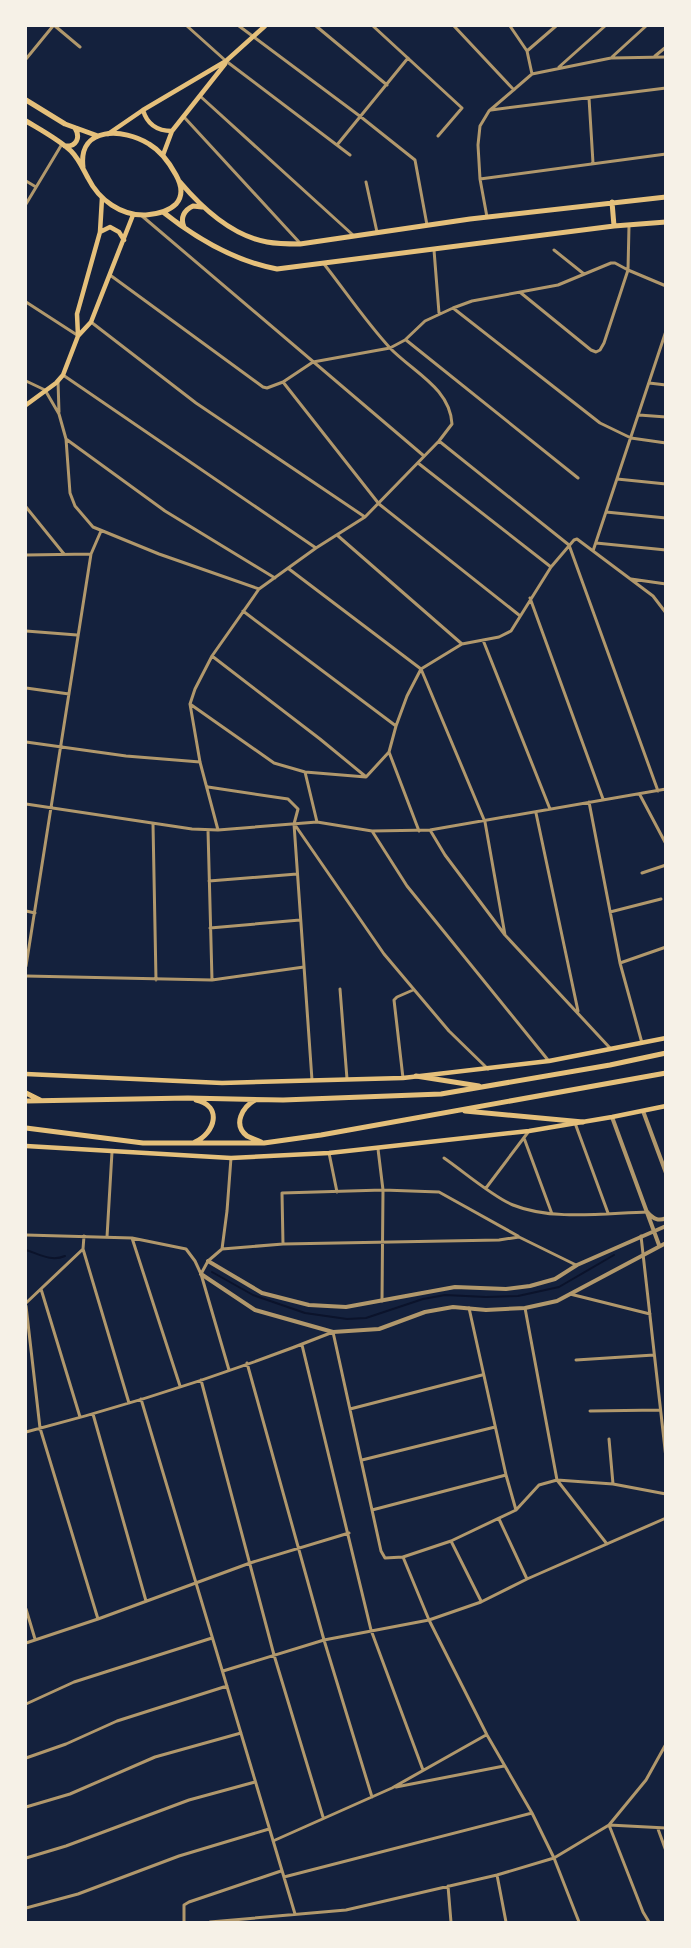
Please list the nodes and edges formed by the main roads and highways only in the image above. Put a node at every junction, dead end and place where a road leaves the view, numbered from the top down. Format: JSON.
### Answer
{"nodes":[{"id":1,"x":265,"y":26,"type":"edge"},
{"id":2,"x":226,"y":61,"type":"junction"},
{"id":3,"x":26,"y":100,"type":"edge"},
{"id":4,"x":143,"y":110,"type":"junction"},
{"id":5,"x":26,"y":121,"type":"edge"},
{"id":6,"x":75,"y":128,"type":"junction"},
{"id":7,"x":172,"y":131,"type":"junction"},
{"id":8,"x":108,"y":134,"type":"junction"},
{"id":9,"x":98,"y":136,"type":"junction"},
{"id":10,"x":63,"y":145,"type":"junction"},
{"id":11,"x":163,"y":155,"type":"junction"},
{"id":12,"x":83,"y":167,"type":"junction"},
{"id":13,"x":180,"y":182,"type":"junction"},
{"id":14,"x":666,"y":196,"type":"edge"},
{"id":15,"x":102,"y":198,"type":"junction"},
{"id":16,"x":612,"y":202,"type":"junction"},
{"id":17,"x":204,"y":208,"type":"junction"},
{"id":18,"x":163,"y":212,"type":"junction"},
{"id":19,"x":133,"y":215,"type":"junction"},
{"id":20,"x":666,"y":222,"type":"edge"},
{"id":21,"x":614,"y":226,"type":"junction"},
{"id":22,"x":100,"y":232,"type":"junction"},
{"id":23,"x":189,"y":232,"type":"junction"},
{"id":24,"x":123,"y":240,"type":"junction"},
{"id":25,"x":78,"y":336,"type":"junction"},
{"id":26,"x":26,"y":405,"type":"edge"},
{"id":27,"x":666,"y":1038,"type":"edge"},
{"id":28,"x":666,"y":1053,"type":"edge"},
{"id":29,"x":666,"y":1073,"type":"edge"},
{"id":30,"x":26,"y":1074,"type":"edge"},
{"id":31,"x":416,"y":1076,"type":"junction"},
{"id":32,"x":483,"y":1087,"type":"junction"},
{"id":33,"x":26,"y":1093,"type":"edge"},
{"id":34,"x":188,"y":1098,"type":"junction"},
{"id":35,"x":257,"y":1099,"type":"junction"},
{"id":36,"x":26,"y":1101,"type":"edge"},
{"id":37,"x":42,"y":1101,"type":"junction"},
{"id":38,"x":666,"y":1106,"type":"edge"},
{"id":39,"x":457,"y":1110,"type":"junction"},
{"id":40,"x":583,"y":1122,"type":"junction"},
{"id":41,"x":26,"y":1128,"type":"edge"},
{"id":42,"x":194,"y":1143,"type":"junction"},
{"id":43,"x":264,"y":1143,"type":"junction"},
{"id":44,"x":26,"y":1146,"type":"edge"}],
"edges":[{"from":1,"to":2,"type":"main road"},
{"from":2,"to":4,"type":"main road"},
{"from":2,"to":7,"type":"main road"},
{"from":3,"to":6,"type":"main road"},
{"from":4,"to":7,"type":"main road"},
{"from":4,"to":8,"type":"main road"},
{"from":5,"to":10,"type":"main road"},
{"from":6,"to":9,"type":"main road"},
{"from":6,"to":10,"type":"main road"},
{"from":7,"to":11,"type":"main road"},
{"from":8,"to":9,"type":"main road"},
{"from":8,"to":11,"type":"main road"},
{"from":9,"to":12,"type":"main road"},
{"from":10,"to":12,"type":"main road"},
{"from":11,"to":13,"type":"main road"},
{"from":12,"to":15,"type":"main road"},
{"from":13,"to":17,"type":"main road"},
{"from":13,"to":18,"type":"main road"},
{"from":14,"to":16,"type":"main road"},
{"from":15,"to":19,"type":"main road"},
{"from":15,"to":22,"type":"main road"},
{"from":16,"to":17,"type":"main road"},
{"from":16,"to":21,"type":"main road"},
{"from":17,"to":23,"type":"main road"},
{"from":18,"to":19,"type":"main road"},
{"from":18,"to":23,"type":"main road"},
{"from":19,"to":24,"type":"main road"},
{"from":20,"to":21,"type":"main road"},
{"from":21,"to":23,"type":"main road"},
{"from":22,"to":24,"type":"main road"},
{"from":22,"to":25,"type":"main road"},
{"from":24,"to":25,"type":"main road"},
{"from":25,"to":26,"type":"main road"},
{"from":27,"to":31,"type":"main road"},
{"from":28,"to":32,"type":"main road"},
{"from":29,"to":39,"type":"main road"},
{"from":30,"to":31,"type":"main road"},
{"from":31,"to":32,"type":"main road"},
{"from":32,"to":35,"type":"main road"},
{"from":33,"to":37,"type":"main road"},
{"from":34,"to":35,"type":"main road"},
{"from":34,"to":37,"type":"main road"},
{"from":34,"to":42,"type":"main road"},
{"from":35,"to":43,"type":"main road"},
{"from":36,"to":37,"type":"main road"},
{"from":38,"to":40,"type":"main road"},
{"from":39,"to":40,"type":"main road"},
{"from":39,"to":43,"type":"main road"},
{"from":40,"to":44,"type":"main road"},
{"from":41,"to":42,"type":"main road"},
{"from":42,"to":43,"type":"main road"}]}
